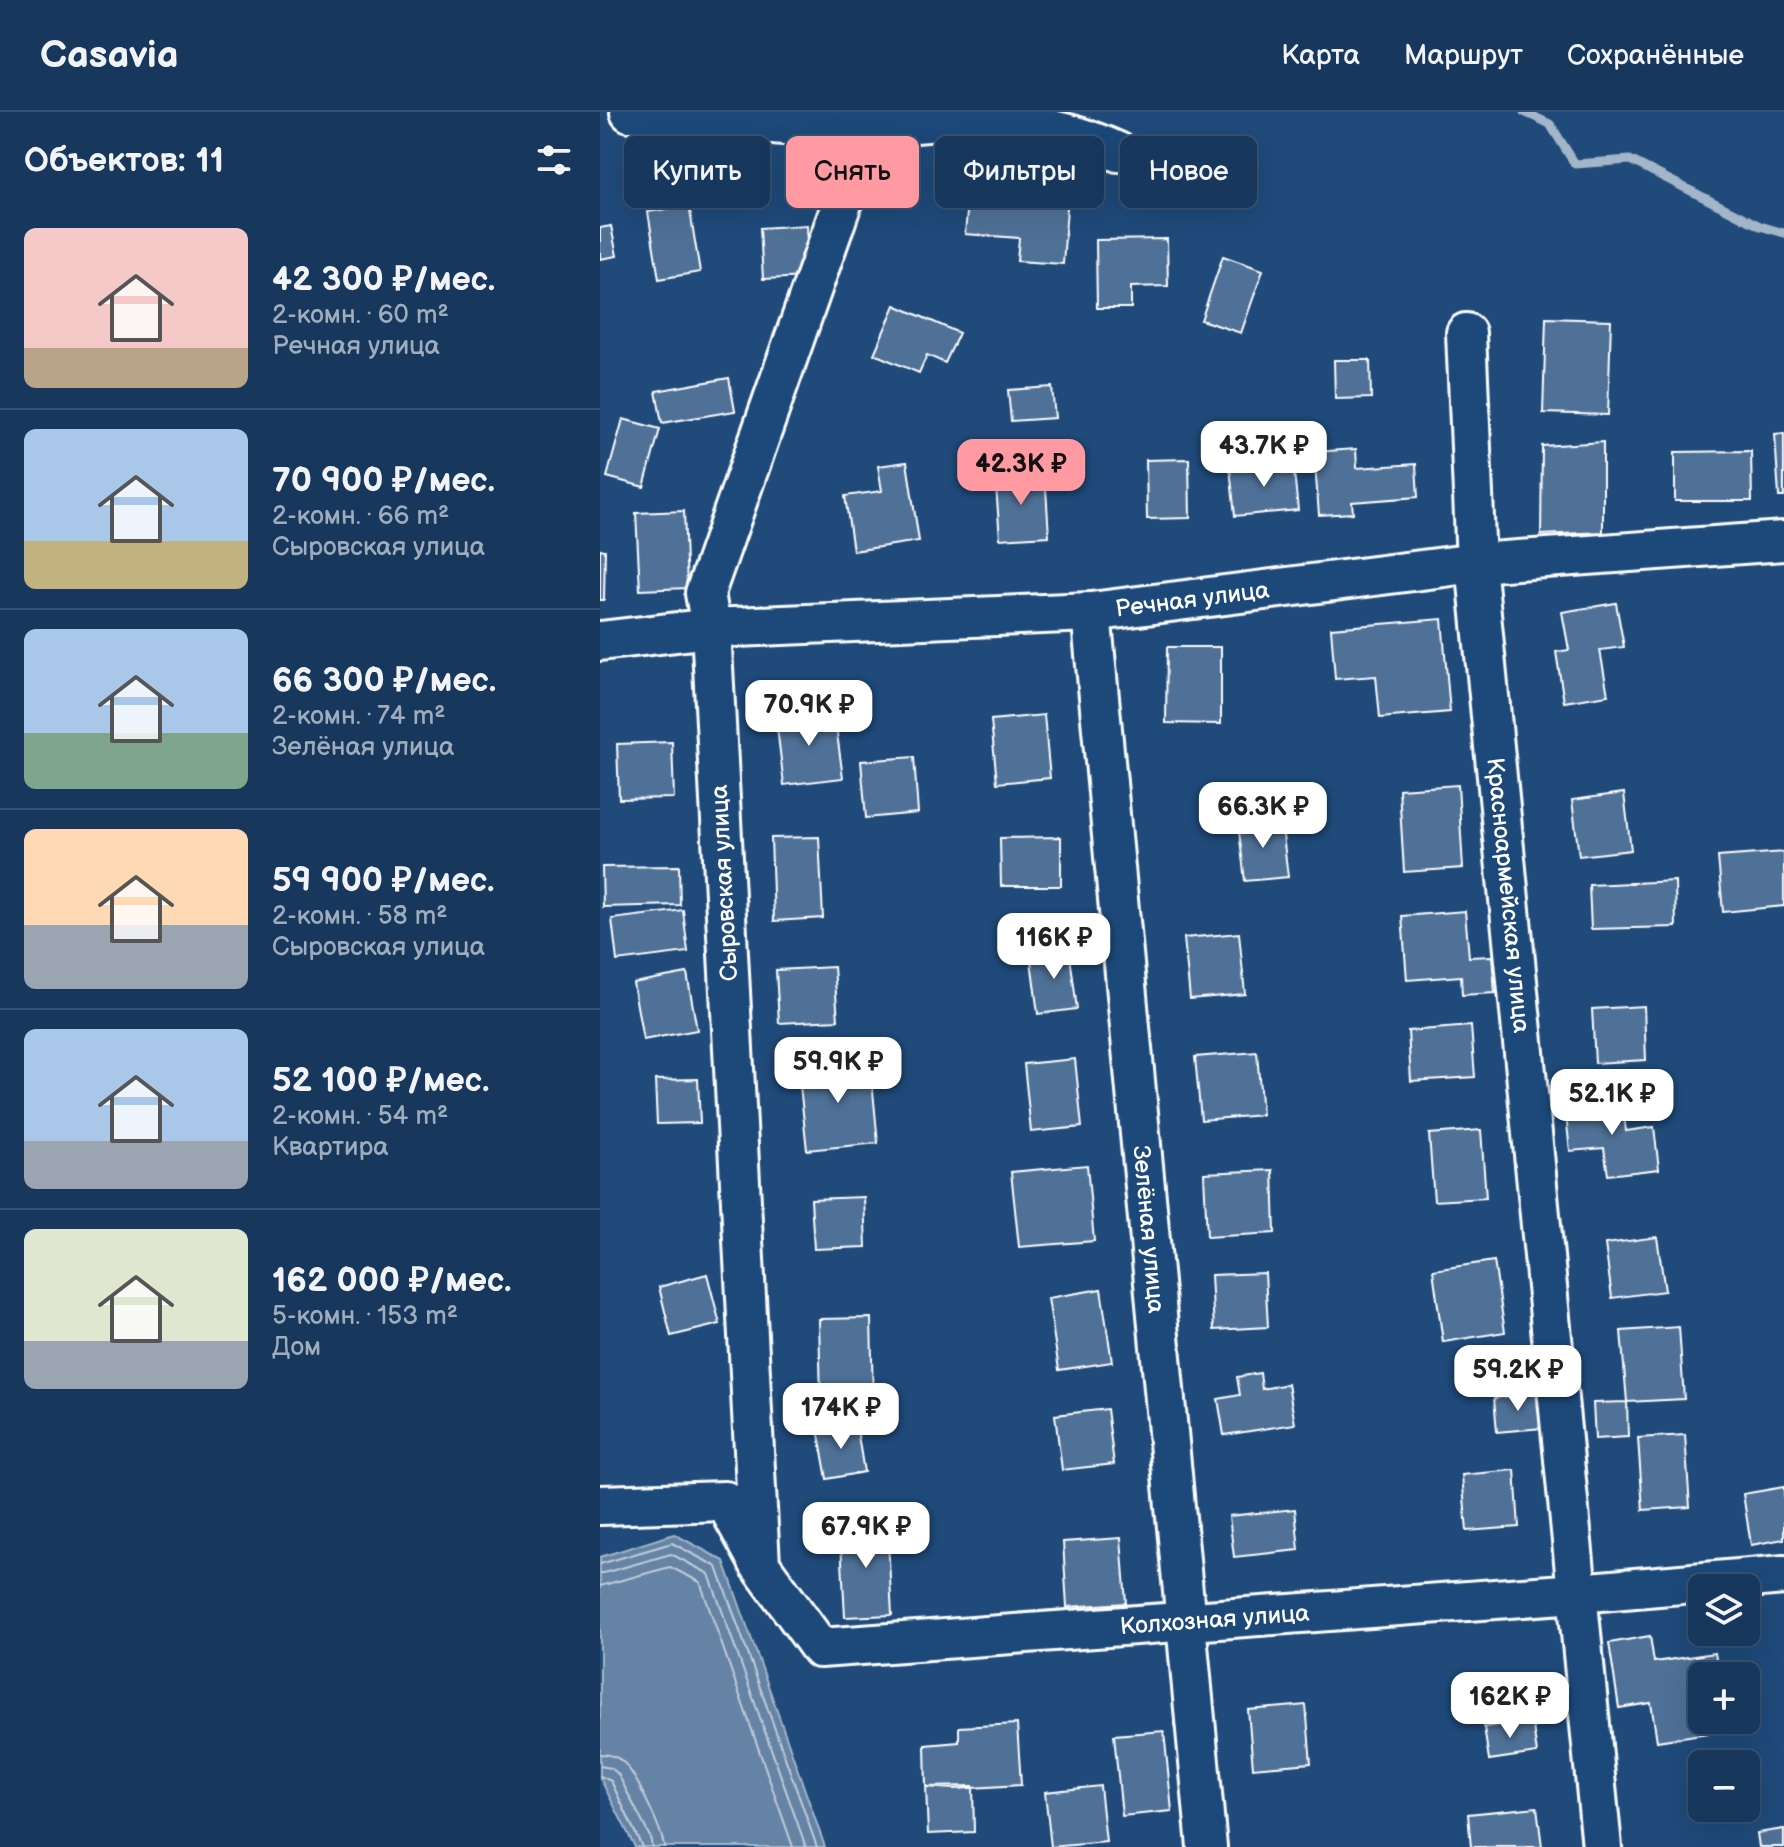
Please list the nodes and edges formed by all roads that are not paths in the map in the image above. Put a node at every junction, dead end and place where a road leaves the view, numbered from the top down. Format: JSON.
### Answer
{"nodes":[{"id":1,"x":630,"y":112,"type":"edge"},
{"id":2,"x":867,"y":132,"type":"junction"},
{"id":3,"x":1118,"y":152,"type":"dead end"},
{"id":4,"x":1466,"y":333,"type":"dead end"},
{"id":5,"x":1784,"y":541,"type":"edge"},
{"id":6,"x":1476,"y":563,"type":"junction"},
{"id":7,"x":1091,"y":612,"type":"junction"},
{"id":8,"x":711,"y":628,"type":"junction"},
{"id":9,"x":600,"y":641,"type":"edge"},
{"id":10,"x":600,"y":1505,"type":"edge"},
{"id":11,"x":760,"y":1565,"type":"junction"},
{"id":12,"x":1784,"y":1575,"type":"edge"},
{"id":13,"x":1578,"y":1593,"type":"junction"},
{"id":14,"x":1187,"y":1620,"type":"junction"},
{"id":15,"x":1207,"y":1847,"type":"edge"},
{"id":16,"x":1602,"y":1847,"type":"edge"}],
"edges":[{"from":1,"to":2,"type":"street"},
{"from":2,"to":3,"type":"street"},
{"from":2,"to":8,"type":"street","name":"Сыровская улица"},
{"from":4,"to":6,"type":"street","name":"Красноармейская улица"},
{"from":5,"to":6,"type":"street","name":"Речная улица"},
{"from":6,"to":7,"type":"street","name":"Речная улица"},
{"from":6,"to":13,"type":"street","name":"Красноармейская улица"},
{"from":7,"to":8,"type":"street","name":"Речная улица"},
{"from":7,"to":14,"type":"street","name":"Зелёная улица"},
{"from":8,"to":9,"type":"street","name":"Речная улица"},
{"from":8,"to":11,"type":"street","name":"Сыровская улица"},
{"from":10,"to":11,"type":"street","name":"Колхозная улица"},
{"from":11,"to":14,"type":"street","name":"Колхозная улица"},
{"from":12,"to":13,"type":"street","name":"Колхозная улица"},
{"from":13,"to":14,"type":"street","name":"Колхозная улица"},
{"from":13,"to":16,"type":"street","name":"Красноармейская улица"},
{"from":14,"to":15,"type":"street","name":"Зелёная улица"}]}
